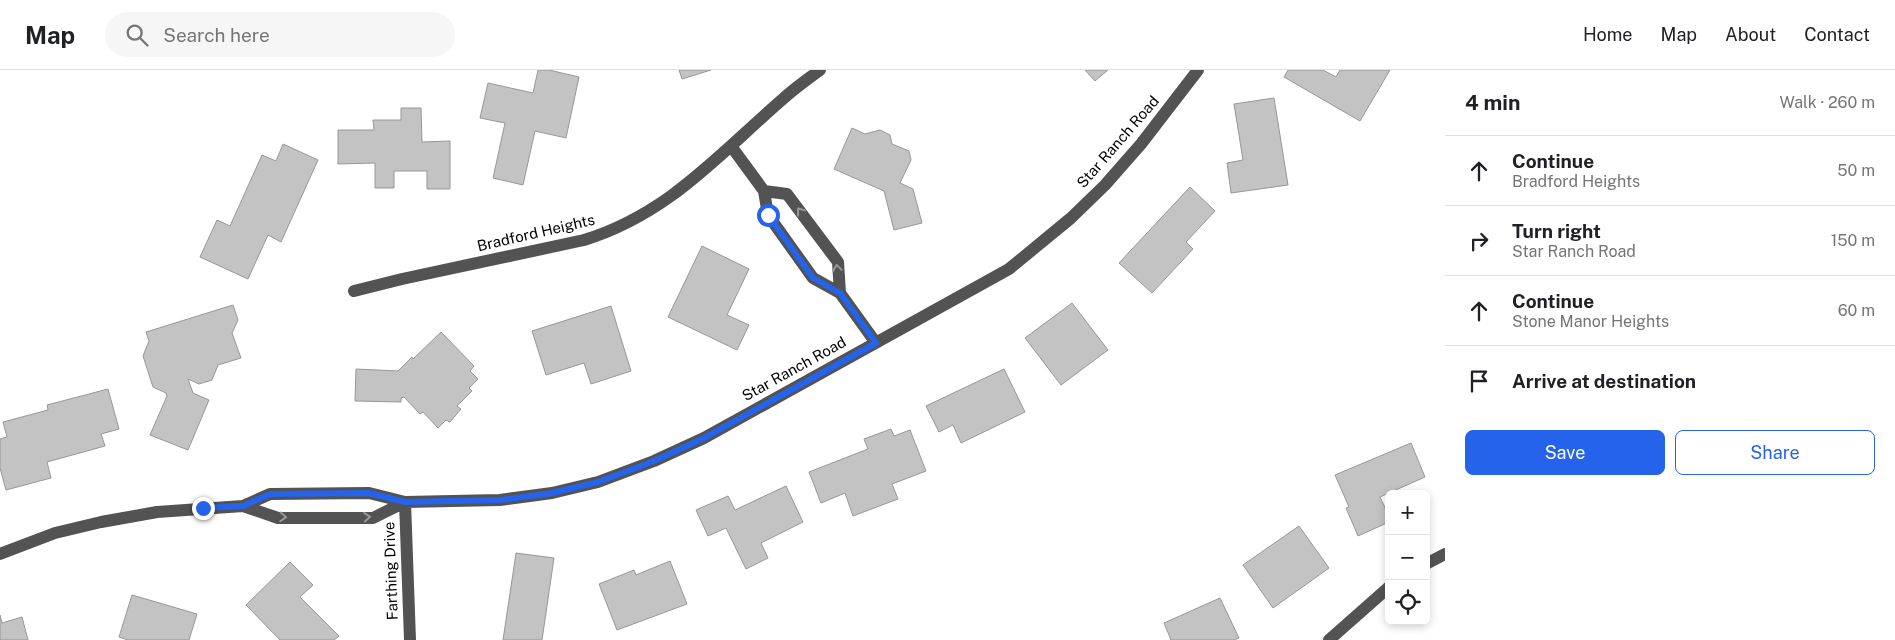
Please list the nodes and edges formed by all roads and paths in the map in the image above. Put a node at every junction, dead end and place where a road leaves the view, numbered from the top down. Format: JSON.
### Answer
{"nodes":[{"id":1,"x":820,"y":70,"type":"edge"},
{"id":2,"x":1198,"y":70,"type":"edge"},
{"id":3,"x":731,"y":146,"type":"junction"},
{"id":4,"x":764,"y":191,"type":"junction"},
{"id":5,"x":354,"y":291,"type":"dead end"},
{"id":6,"x":840,"y":293,"type":"junction"},
{"id":7,"x":876,"y":343,"type":"junction"},
{"id":8,"x":405,"y":502,"type":"junction"},
{"id":9,"x":243,"y":506,"type":"junction"},
{"id":10,"x":0,"y":554,"type":"edge"},
{"id":11,"x":1445,"y":554,"type":"edge"},
{"id":12,"x":1430,"y":562,"type":"edge"},
{"id":13,"x":1385,"y":591,"type":"edge"},
{"id":14,"x":410,"y":640,"type":"edge"},
{"id":15,"x":1329,"y":640,"type":"edge"}],
"edges":[{"from":1,"to":3,"type":"street","name":"Bradford Heights"},
{"from":2,"to":7,"type":"street","name":"Star Ranch Road"},
{"from":3,"to":4,"type":"street"},
{"from":3,"to":5,"type":"street","name":"Bradford Heights"},
{"from":4,"to":6,"type":"street"},
{"from":6,"to":4,"type":"street","one_way":true},
{"from":6,"to":7,"type":"street"},
{"from":7,"to":8,"type":"street","name":"Star Ranch Road"},
{"from":8,"to":9,"type":"street"},
{"from":9,"to":8,"type":"street","one_way":true},
{"from":8,"to":14,"type":"street","name":"Farthing Drive"},
{"from":9,"to":10,"type":"street"},
{"from":11,"to":12,"type":"street"},
{"from":13,"to":15,"type":"street"}]}
